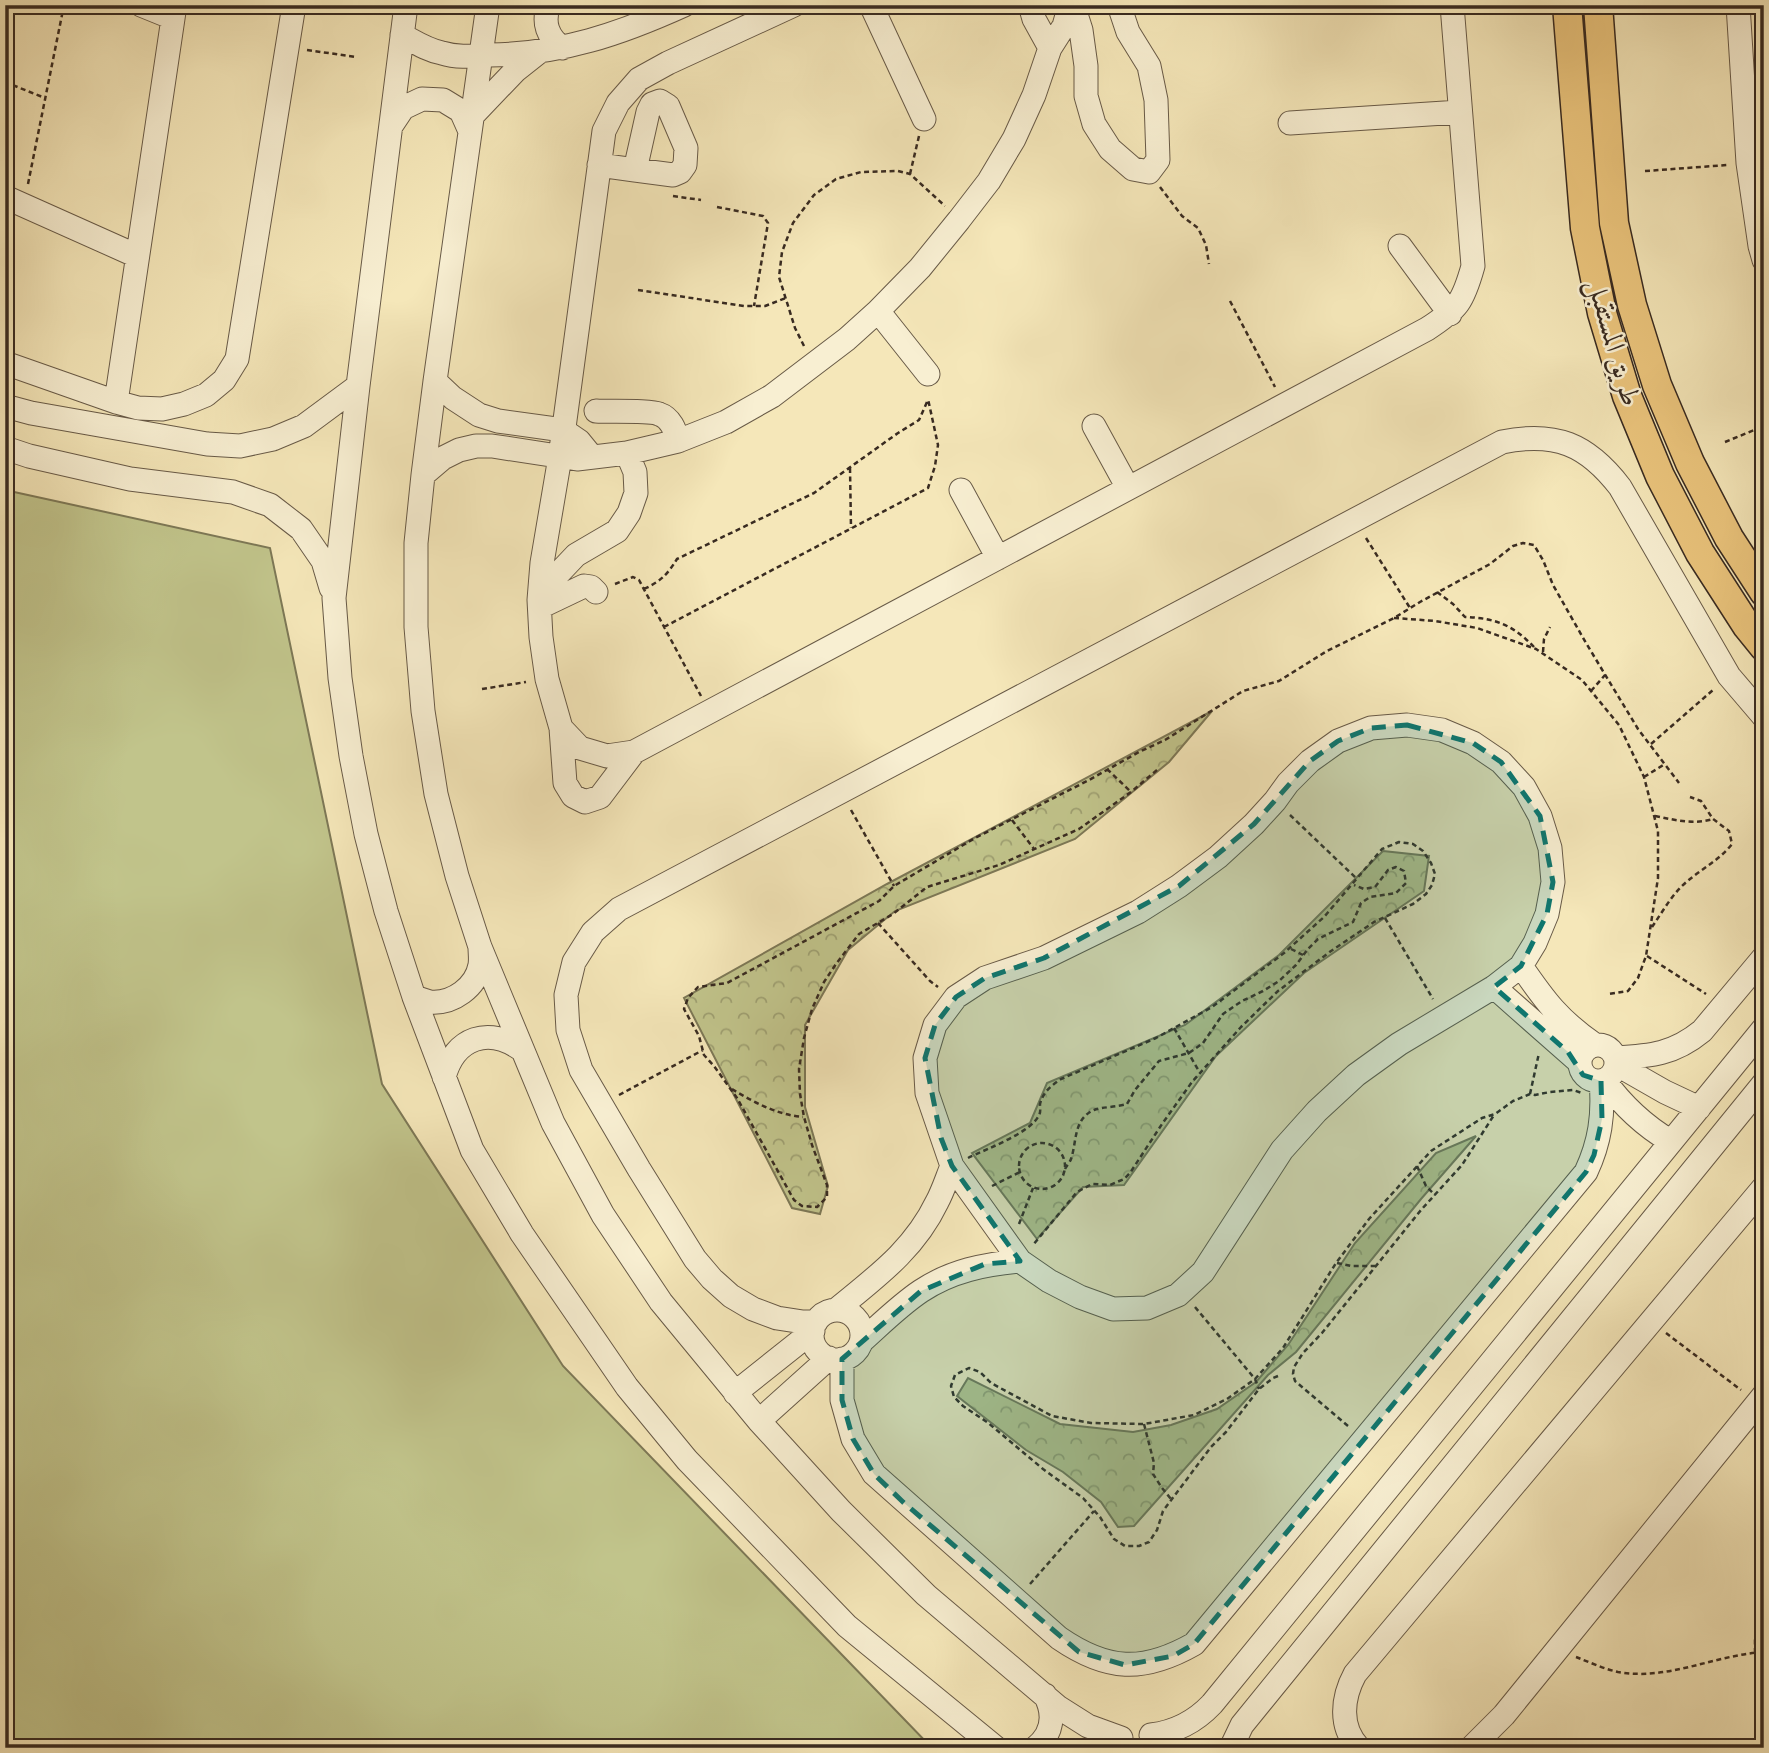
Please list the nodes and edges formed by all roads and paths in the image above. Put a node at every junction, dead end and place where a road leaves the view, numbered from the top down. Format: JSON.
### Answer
{"nodes":[{"id":1,"x":64,"y":5,"type":"edge"},
{"id":2,"x":141,"y":5,"type":"edge"},
{"id":3,"x":294,"y":5,"type":"edge"},
{"id":4,"x":406,"y":5,"type":"edge"},
{"id":5,"x":488,"y":5,"type":"edge"},
{"id":6,"x":549,"y":5,"type":"edge"},
{"id":7,"x":684,"y":5,"type":"edge"},
{"id":8,"x":794,"y":5,"type":"edge"},
{"id":9,"x":871,"y":5,"type":"edge"},
{"id":10,"x":1030,"y":5,"type":"edge"},
{"id":11,"x":1072,"y":5,"type":"edge"},
{"id":12,"x":1119,"y":5,"type":"edge"},
{"id":13,"x":1291,"y":5,"type":"edge"},
{"id":14,"x":1452,"y":5,"type":"edge"},
{"id":15,"x":1567,"y":5,"type":"edge"},
{"id":16,"x":1598,"y":5,"type":"edge"},
{"id":17,"x":1738,"y":5,"type":"edge"},
{"id":18,"x":1266,"y":8,"type":"dead end"},
{"id":19,"x":174,"y":12,"type":"edge"},
{"id":20,"x":402,"y":35,"type":"junction"},
{"id":21,"x":287,"y":47,"type":"junction"},
{"id":22,"x":562,"y":48,"type":"junction"},
{"id":23,"x":1050,"y":48,"type":"junction"},
{"id":24,"x":539,"y":52,"type":"junction"},
{"id":25,"x":480,"y":56,"type":"junction"},
{"id":26,"x":356,"y":57,"type":"dead end"},
{"id":27,"x":1603,"y":70,"type":"junction"},
{"id":28,"x":1572,"y":73,"type":"junction"},
{"id":29,"x":5,"y":82,"type":"edge"},
{"id":30,"x":45,"y":98,"type":"junction"},
{"id":31,"x":1460,"y":112,"type":"junction"},
{"id":32,"x":924,"y":119,"type":"joint"},
{"id":33,"x":470,"y":123,"type":"junction"},
{"id":34,"x":1290,"y":123,"type":"dead end"},
{"id":35,"x":391,"y":126,"type":"junction"},
{"id":36,"x":1748,"y":163,"type":"junction"},
{"id":37,"x":599,"y":165,"type":"junction"},
{"id":38,"x":635,"y":170,"type":"dead end"},
{"id":39,"x":1149,"y":172,"type":"junction"},
{"id":40,"x":1646,"y":172,"type":"dead end"},
{"id":41,"x":910,"y":174,"type":"junction"},
{"id":42,"x":14,"y":201,"type":"edge"},
{"id":43,"x":717,"y":206,"type":"dead end"},
{"id":44,"x":959,"y":220,"type":"junction"},
{"id":45,"x":1400,"y":246,"type":"dead end"},
{"id":46,"x":138,"y":256,"type":"junction"},
{"id":47,"x":1764,"y":260,"type":"edge"},
{"id":48,"x":1209,"y":264,"type":"dead end"},
{"id":49,"x":638,"y":290,"type":"dead end"},
{"id":50,"x":786,"y":298,"type":"junction"},
{"id":51,"x":1230,"y":301,"type":"dead end"},
{"id":52,"x":754,"y":306,"type":"junction"},
{"id":53,"x":878,"y":311,"type":"junction"},
{"id":54,"x":1450,"y":314,"type":"junction"},
{"id":55,"x":5,"y":363,"type":"edge"},
{"id":56,"x":814,"y":365,"type":"junction"},
{"id":57,"x":928,"y":374,"type":"dead end"},
{"id":58,"x":435,"y":381,"type":"junction"},
{"id":59,"x":358,"y":386,"type":"junction"},
{"id":60,"x":116,"y":401,"type":"junction"},
{"id":61,"x":1284,"y":405,"type":"junction"},
{"id":62,"x":5,"y":406,"type":"edge"},
{"id":63,"x":596,"y":411,"type":"dead end"},
{"id":64,"x":1094,"y":426,"type":"dead end"},
{"id":65,"x":1764,"y":426,"type":"edge"},
{"id":66,"x":563,"y":430,"type":"junction"},
{"id":67,"x":678,"y":441,"type":"junction"},
{"id":68,"x":1725,"y":442,"type":"dead end"},
{"id":69,"x":5,"y":448,"type":"edge"},
{"id":70,"x":627,"y":453,"type":"junction"},
{"id":71,"x":560,"y":457,"type":"junction"},
{"id":72,"x":592,"y":457,"type":"junction"},
{"id":73,"x":850,"y":467,"type":"junction"},
{"id":74,"x":423,"y":475,"type":"junction"},
{"id":75,"x":1128,"y":488,"type":"junction"},
{"id":76,"x":961,"y":490,"type":"dead end"},
{"id":77,"x":1764,"y":505,"type":"edge"},
{"id":78,"x":1757,"y":508,"type":"dead end"},
{"id":79,"x":1355,"y":520,"type":"junction"},
{"id":80,"x":851,"y":528,"type":"junction"},
{"id":81,"x":998,"y":558,"type":"junction"},
{"id":82,"x":644,"y":589,"type":"junction"},
{"id":83,"x":596,"y":592,"type":"joint"},
{"id":84,"x":1437,"y":592,"type":"junction"},
{"id":85,"x":1764,"y":592,"type":"edge"},
{"id":86,"x":334,"y":598,"type":"junction"},
{"id":87,"x":539,"y":604,"type":"junction"},
{"id":88,"x":1410,"y":608,"type":"junction"},
{"id":89,"x":1394,"y":618,"type":"junction"},
{"id":90,"x":1550,"y":626,"type":"dead end"},
{"id":91,"x":664,"y":627,"type":"junction"},
{"id":92,"x":1764,"y":647,"type":"edge"},
{"id":93,"x":1536,"y":649,"type":"junction"},
{"id":94,"x":1544,"y":652,"type":"junction"},
{"id":95,"x":1605,"y":674,"type":"junction"},
{"id":96,"x":1729,"y":676,"type":"junction"},
{"id":97,"x":547,"y":679,"type":"junction"},
{"id":98,"x":482,"y":689,"type":"dead end"},
{"id":99,"x":1591,"y":691,"type":"junction"},
{"id":100,"x":709,"y":711,"type":"junction"},
{"id":101,"x":1764,"y":717,"type":"edge"},
{"id":102,"x":561,"y":728,"type":"junction"},
{"id":103,"x":1650,"y":744,"type":"junction"},
{"id":104,"x":634,"y":752,"type":"junction"},
{"id":105,"x":1665,"y":764,"type":"junction"},
{"id":106,"x":1107,"y":769,"type":"junction"},
{"id":107,"x":1157,"y":770,"type":"dead end"},
{"id":108,"x":1644,"y":777,"type":"junction"},
{"id":109,"x":1679,"y":783,"type":"dead end"},
{"id":110,"x":841,"y":792,"type":"junction"},
{"id":111,"x":1131,"y":792,"type":"junction"},
{"id":112,"x":1690,"y":797,"type":"dead end"},
{"id":113,"x":1275,"y":801,"type":"junction"},
{"id":114,"x":1654,"y":816,"type":"junction"},
{"id":115,"x":1713,"y":819,"type":"junction"},
{"id":116,"x":1012,"y":820,"type":"junction"},
{"id":117,"x":1034,"y":849,"type":"junction"},
{"id":118,"x":1357,"y":879,"type":"junction"},
{"id":119,"x":1352,"y":884,"type":"junction"},
{"id":120,"x":894,"y":886,"type":"junction"},
{"id":121,"x":1385,"y":918,"type":"junction"},
{"id":122,"x":878,"y":923,"type":"junction"},
{"id":123,"x":1650,"y":930,"type":"junction"},
{"id":124,"x":480,"y":947,"type":"junction"},
{"id":125,"x":1290,"y":948,"type":"junction"},
{"id":126,"x":1303,"y":955,"type":"junction"},
{"id":127,"x":1646,"y":956,"type":"junction"},
{"id":128,"x":1764,"y":957,"type":"edge"},
{"id":129,"x":1521,"y":967,"type":"junction"},
{"id":130,"x":1494,"y":987,"type":"junction"},
{"id":131,"x":1609,"y":994,"type":"dead end"},
{"id":132,"x":414,"y":997,"type":"junction"},
{"id":133,"x":956,"y":997,"type":"junction"},
{"id":134,"x":1724,"y":1005,"type":"junction"},
{"id":135,"x":1444,"y":1017,"type":"junction"},
{"id":136,"x":1174,"y":1028,"type":"junction"},
{"id":137,"x":1764,"y":1028,"type":"edge"},
{"id":138,"x":1543,"y":1030,"type":"junction"},
{"id":139,"x":1595,"y":1045,"type":"junction"},
{"id":140,"x":522,"y":1050,"type":"junction"},
{"id":141,"x":703,"y":1050,"type":"junction"},
{"id":142,"x":1189,"y":1053,"type":"junction"},
{"id":143,"x":1579,"y":1062,"type":"junction"},
{"id":144,"x":1200,"y":1073,"type":"junction"},
{"id":145,"x":444,"y":1077,"type":"junction"},
{"id":146,"x":1608,"y":1077,"type":"junction"},
{"id":147,"x":1764,"y":1083,"type":"edge"},
{"id":148,"x":729,"y":1087,"type":"junction"},
{"id":149,"x":1530,"y":1094,"type":"junction"},
{"id":150,"x":601,"y":1105,"type":"junction"},
{"id":151,"x":1699,"y":1108,"type":"junction"},
{"id":152,"x":1496,"y":1114,"type":"junction"},
{"id":153,"x":804,"y":1117,"type":"junction"},
{"id":154,"x":1670,"y":1141,"type":"junction"},
{"id":155,"x":951,"y":1166,"type":"junction"},
{"id":156,"x":1416,"y":1166,"type":"junction"},
{"id":157,"x":1065,"y":1169,"type":"junction"},
{"id":158,"x":1020,"y":1172,"type":"junction"},
{"id":159,"x":1764,"y":1187,"type":"edge"},
{"id":160,"x":1033,"y":1188,"type":"junction"},
{"id":161,"x":1435,"y":1195,"type":"junction"},
{"id":162,"x":973,"y":1196,"type":"junction"},
{"id":163,"x":1015,"y":1254,"type":"junction"},
{"id":164,"x":1336,"y":1263,"type":"junction"},
{"id":165,"x":1376,"y":1266,"type":"junction"},
{"id":166,"x":1178,"y":1295,"type":"junction"},
{"id":167,"x":821,"y":1321,"type":"junction"},
{"id":168,"x":1651,"y":1322,"type":"junction"},
{"id":169,"x":862,"y":1340,"type":"junction"},
{"id":170,"x":835,"y":1359,"type":"junction"},
{"id":171,"x":1279,"y":1376,"type":"dead end"},
{"id":172,"x":1255,"y":1379,"type":"junction"},
{"id":173,"x":1259,"y":1389,"type":"junction"},
{"id":174,"x":735,"y":1393,"type":"junction"},
{"id":175,"x":1759,"y":1403,"type":"edge"},
{"id":176,"x":759,"y":1421,"type":"junction"},
{"id":177,"x":1144,"y":1424,"type":"junction"},
{"id":178,"x":1364,"y":1439,"type":"junction"},
{"id":179,"x":1171,"y":1499,"type":"junction"},
{"id":180,"x":1094,"y":1511,"type":"junction"},
{"id":181,"x":1016,"y":1600,"type":"junction"},
{"id":182,"x":1764,"y":1624,"type":"edge"},
{"id":183,"x":1557,"y":1650,"type":"junction"},
{"id":184,"x":1764,"y":1652,"type":"edge"},
{"id":185,"x":1755,"y":1653,"type":"junction"},
{"id":186,"x":1045,"y":1695,"type":"junction"},
{"id":187,"x":1212,"y":1704,"type":"junction"},
{"id":188,"x":1504,"y":1715,"type":"junction"},
{"id":189,"x":1242,"y":1725,"type":"junction"},
{"id":190,"x":1151,"y":1735,"type":"junction"},
{"id":191,"x":1112,"y":1743,"type":"edge"},
{"id":192,"x":996,"y":1748,"type":"edge"},
{"id":193,"x":1035,"y":1748,"type":"edge"},
{"id":194,"x":1184,"y":1748,"type":"edge"},
{"id":195,"x":1231,"y":1748,"type":"edge"},
{"id":196,"x":1359,"y":1748,"type":"edge"},
{"id":197,"x":1471,"y":1748,"type":"edge"},
{"id":198,"x":1493,"y":1748,"type":"edge"}],
"edges":[{"from":1,"to":30,"type":"path"},
{"from":2,"to":19,"type":"street"},
{"from":3,"to":21,"type":"street"},
{"from":4,"to":20,"type":"street"},
{"from":5,"to":25,"type":"street"},
{"from":6,"to":22,"type":"street"},
{"from":7,"to":22,"type":"street"},
{"from":8,"to":37,"type":"street"},
{"from":9,"to":32,"type":"street"},
{"from":10,"to":23,"type":"street"},
{"from":11,"to":23,"type":"street"},
{"from":11,"to":39,"type":"street"},
{"from":12,"to":39,"type":"street"},
{"from":13,"to":18,"type":"path"},
{"from":14,"to":31,"type":"street"},
{"from":15,"to":28,"type":"main road","name":"طريق المستقبل"},
{"from":16,"to":27,"type":"main road","name":"طريق المستقبل"},
{"from":17,"to":36,"type":"street"},
{"from":19,"to":46,"type":"street"},
{"from":20,"to":25,"type":"street"},
{"from":20,"to":35,"type":"street"},
{"from":21,"to":26,"type":"path"},
{"from":21,"to":60,"type":"street"},
{"from":22,"to":24,"type":"street"},
{"from":23,"to":44,"type":"street"},
{"from":24,"to":25,"type":"street"},
{"from":24,"to":33,"type":"street"},
{"from":25,"to":33,"type":"street"},
{"from":27,"to":28,"type":"main road"},
{"from":27,"to":85,"type":"main road","name":"طريق المستقبل"},
{"from":28,"to":92,"type":"main road","name":"طريق المستقبل"},
{"from":29,"to":30,"type":"path"},
{"from":30,"to":42,"type":"path"},
{"from":31,"to":34,"type":"street"},
{"from":31,"to":54,"type":"street"},
{"from":32,"to":41,"type":"path"},
{"from":33,"to":35,"type":"street"},
{"from":33,"to":58,"type":"street"},
{"from":35,"to":59,"type":"street"},
{"from":36,"to":40,"type":"path"},
{"from":36,"to":47,"type":"street"},
{"from":37,"to":38,"type":"street"},
{"from":37,"to":66,"type":"street"},
{"from":39,"to":48,"type":"path"},
{"from":41,"to":44,"type":"path"},
{"from":41,"to":50,"type":"path"},
{"from":42,"to":46,"type":"street"},
{"from":43,"to":52,"type":"path"},
{"from":44,"to":53,"type":"street"},
{"from":45,"to":54,"type":"street"},
{"from":46,"to":60,"type":"street"},
{"from":49,"to":52,"type":"path"},
{"from":50,"to":52,"type":"path"},
{"from":50,"to":56,"type":"path"},
{"from":51,"to":61,"type":"path"},
{"from":53,"to":56,"type":"street"},
{"from":53,"to":57,"type":"street"},
{"from":54,"to":61,"type":"street"},
{"from":55,"to":60,"type":"street"},
{"from":56,"to":67,"type":"street"},
{"from":58,"to":66,"type":"street"},
{"from":58,"to":74,"type":"street"},
{"from":59,"to":62,"type":"street"},
{"from":59,"to":86,"type":"street"},
{"from":61,"to":75,"type":"street"},
{"from":63,"to":67,"type":"street"},
{"from":64,"to":75,"type":"street"},
{"from":65,"to":68,"type":"path"},
{"from":66,"to":71,"type":"street"},
{"from":66,"to":72,"type":"street"},
{"from":67,"to":70,"type":"street"},
{"from":69,"to":86,"type":"street"},
{"from":70,"to":72,"type":"street"},
{"from":70,"to":87,"type":"street"},
{"from":71,"to":72,"type":"street"},
{"from":71,"to":74,"type":"street"},
{"from":71,"to":87,"type":"street"},
{"from":73,"to":80,"type":"path"},
{"from":73,"to":80,"type":"path"},
{"from":73,"to":82,"type":"path"},
{"from":74,"to":124,"type":"street"},
{"from":75,"to":81,"type":"street"},
{"from":76,"to":81,"type":"street"},
{"from":77,"to":78,"type":"path"},
{"from":79,"to":88,"type":"path"},
{"from":79,"to":96,"type":"street"},
{"from":79,"to":110,"type":"street"},
{"from":80,"to":91,"type":"path"},
{"from":81,"to":100,"type":"street"},
{"from":82,"to":83,"type":"path"},
{"from":82,"to":91,"type":"path"},
{"from":83,"to":87,"type":"street"},
{"from":84,"to":88,"type":"path"},
{"from":84,"to":93,"type":"path"},
{"from":84,"to":95,"type":"path"},
{"from":86,"to":132,"type":"street"},
{"from":87,"to":97,"type":"street"},
{"from":88,"to":89,"type":"path"},
{"from":89,"to":93,"type":"path"},
{"from":89,"to":106,"type":"path"},
{"from":90,"to":94,"type":"path"},
{"from":91,"to":100,"type":"path"},
{"from":93,"to":94,"type":"path"},
{"from":94,"to":99,"type":"path"},
{"from":95,"to":99,"type":"path"},
{"from":95,"to":103,"type":"path"},
{"from":96,"to":101,"type":"street"},
{"from":96,"to":103,"type":"path"},
{"from":97,"to":98,"type":"path"},
{"from":97,"to":102,"type":"street"},
{"from":99,"to":108,"type":"path"},
{"from":100,"to":104,"type":"street"},
{"from":102,"to":104,"type":"street"},
{"from":102,"to":104,"type":"street"},
{"from":103,"to":105,"type":"path"},
{"from":105,"to":108,"type":"path"},
{"from":105,"to":109,"type":"path"},
{"from":106,"to":111,"type":"path"},
{"from":106,"to":116,"type":"path"},
{"from":107,"to":111,"type":"path"},
{"from":108,"to":114,"type":"path"},
{"from":110,"to":120,"type":"path"},
{"from":110,"to":150,"type":"street"},
{"from":111,"to":117,"type":"path"},
{"from":112,"to":115,"type":"path"},
{"from":113,"to":118,"type":"path"},
{"from":113,"to":129,"type":"street"},
{"from":113,"to":133,"type":"street"},
{"from":114,"to":115,"type":"path"},
{"from":114,"to":123,"type":"path"},
{"from":115,"to":123,"type":"path"},
{"from":116,"to":117,"type":"path"},
{"from":116,"to":120,"type":"path"},
{"from":117,"to":122,"type":"path"},
{"from":118,"to":119,"type":"path"},
{"from":118,"to":121,"type":"path"},
{"from":119,"to":125,"type":"path"},
{"from":119,"to":126,"type":"path"},
{"from":120,"to":141,"type":"path"},
{"from":121,"to":135,"type":"path"},
{"from":121,"to":144,"type":"path"},
{"from":122,"to":133,"type":"path"},
{"from":122,"to":153,"type":"path"},
{"from":123,"to":127,"type":"path"},
{"from":124,"to":132,"type":"street"},
{"from":124,"to":140,"type":"street"},
{"from":125,"to":126,"type":"path"},
{"from":125,"to":136,"type":"path"},
{"from":126,"to":142,"type":"path"},
{"from":127,"to":131,"type":"path"},
{"from":127,"to":134,"type":"path"},
{"from":128,"to":134,"type":"street"},
{"from":129,"to":130,"type":"street"},
{"from":129,"to":139,"type":"street"},
{"from":130,"to":135,"type":"street"},
{"from":130,"to":138,"type":"street"},
{"from":132,"to":145,"type":"street"},
{"from":133,"to":155,"type":"street"},
{"from":134,"to":146,"type":"street"},
{"from":135,"to":166,"type":"street"},
{"from":136,"to":142,"type":"path"},
{"from":136,"to":155,"type":"path"},
{"from":137,"to":151,"type":"street"},
{"from":138,"to":143,"type":"street"},
{"from":138,"to":149,"type":"path"},
{"from":139,"to":143,"type":"street"},
{"from":139,"to":146,"type":"street"},
{"from":140,"to":145,"type":"street"},
{"from":140,"to":174,"type":"street"},
{"from":141,"to":148,"type":"path"},
{"from":141,"to":150,"type":"path"},
{"from":142,"to":144,"type":"path"},
{"from":142,"to":157,"type":"path"},
{"from":143,"to":146,"type":"street"},
{"from":144,"to":163,"type":"path"},
{"from":145,"to":192,"type":"street"},
{"from":146,"to":149,"type":"path"},
{"from":146,"to":151,"type":"street"},
{"from":146,"to":154,"type":"street"},
{"from":146,"to":178,"type":"street"},
{"from":147,"to":189,"type":"street"},
{"from":148,"to":153,"type":"path"},
{"from":148,"to":153,"type":"path"},
{"from":149,"to":152,"type":"path"},
{"from":150,"to":167,"type":"street"},
{"from":151,"to":154,"type":"street"},
{"from":152,"to":156,"type":"path"},
{"from":152,"to":161,"type":"path"},
{"from":154,"to":187,"type":"street"},
{"from":155,"to":162,"type":"street"},
{"from":155,"to":167,"type":"street"},
{"from":156,"to":161,"type":"path"},
{"from":156,"to":164,"type":"path"},
{"from":157,"to":158,"type":"path"},
{"from":157,"to":160,"type":"path"},
{"from":158,"to":160,"type":"path"},
{"from":158,"to":162,"type":"path"},
{"from":159,"to":168,"type":"street"},
{"from":160,"to":163,"type":"path"},
{"from":161,"to":165,"type":"path"},
{"from":162,"to":163,"type":"street"},
{"from":163,"to":166,"type":"street"},
{"from":163,"to":169,"type":"street"},
{"from":164,"to":165,"type":"path"},
{"from":164,"to":172,"type":"path"},
{"from":165,"to":178,"type":"path"},
{"from":166,"to":172,"type":"path"},
{"from":167,"to":169,"type":"street"},
{"from":167,"to":170,"type":"street"},
{"from":167,"to":174,"type":"street"},
{"from":168,"to":175,"type":"path"},
{"from":168,"to":196,"type":"street"},
{"from":169,"to":170,"type":"street"},
{"from":170,"to":176,"type":"street"},
{"from":170,"to":181,"type":"street"},
{"from":171,"to":173,"type":"path"},
{"from":172,"to":173,"type":"path"},
{"from":172,"to":177,"type":"path"},
{"from":173,"to":179,"type":"path"},
{"from":174,"to":176,"type":"street"},
{"from":175,"to":183,"type":"street"},
{"from":176,"to":186,"type":"street"},
{"from":177,"to":179,"type":"path"},
{"from":177,"to":180,"type":"path"},
{"from":178,"to":181,"type":"street"},
{"from":179,"to":180,"type":"path"},
{"from":180,"to":181,"type":"path"},
{"from":182,"to":185,"type":"path"},
{"from":183,"to":185,"type":"path"},
{"from":183,"to":188,"type":"street"},
{"from":184,"to":185,"type":"path"},
{"from":186,"to":191,"type":"street"},
{"from":186,"to":193,"type":"street"},
{"from":187,"to":189,"type":"street"},
{"from":187,"to":190,"type":"street"},
{"from":188,"to":197,"type":"street"},
{"from":188,"to":198,"type":"street"},
{"from":189,"to":195,"type":"street"},
{"from":190,"to":191,"type":"street"},
{"from":190,"to":194,"type":"street"}]}
